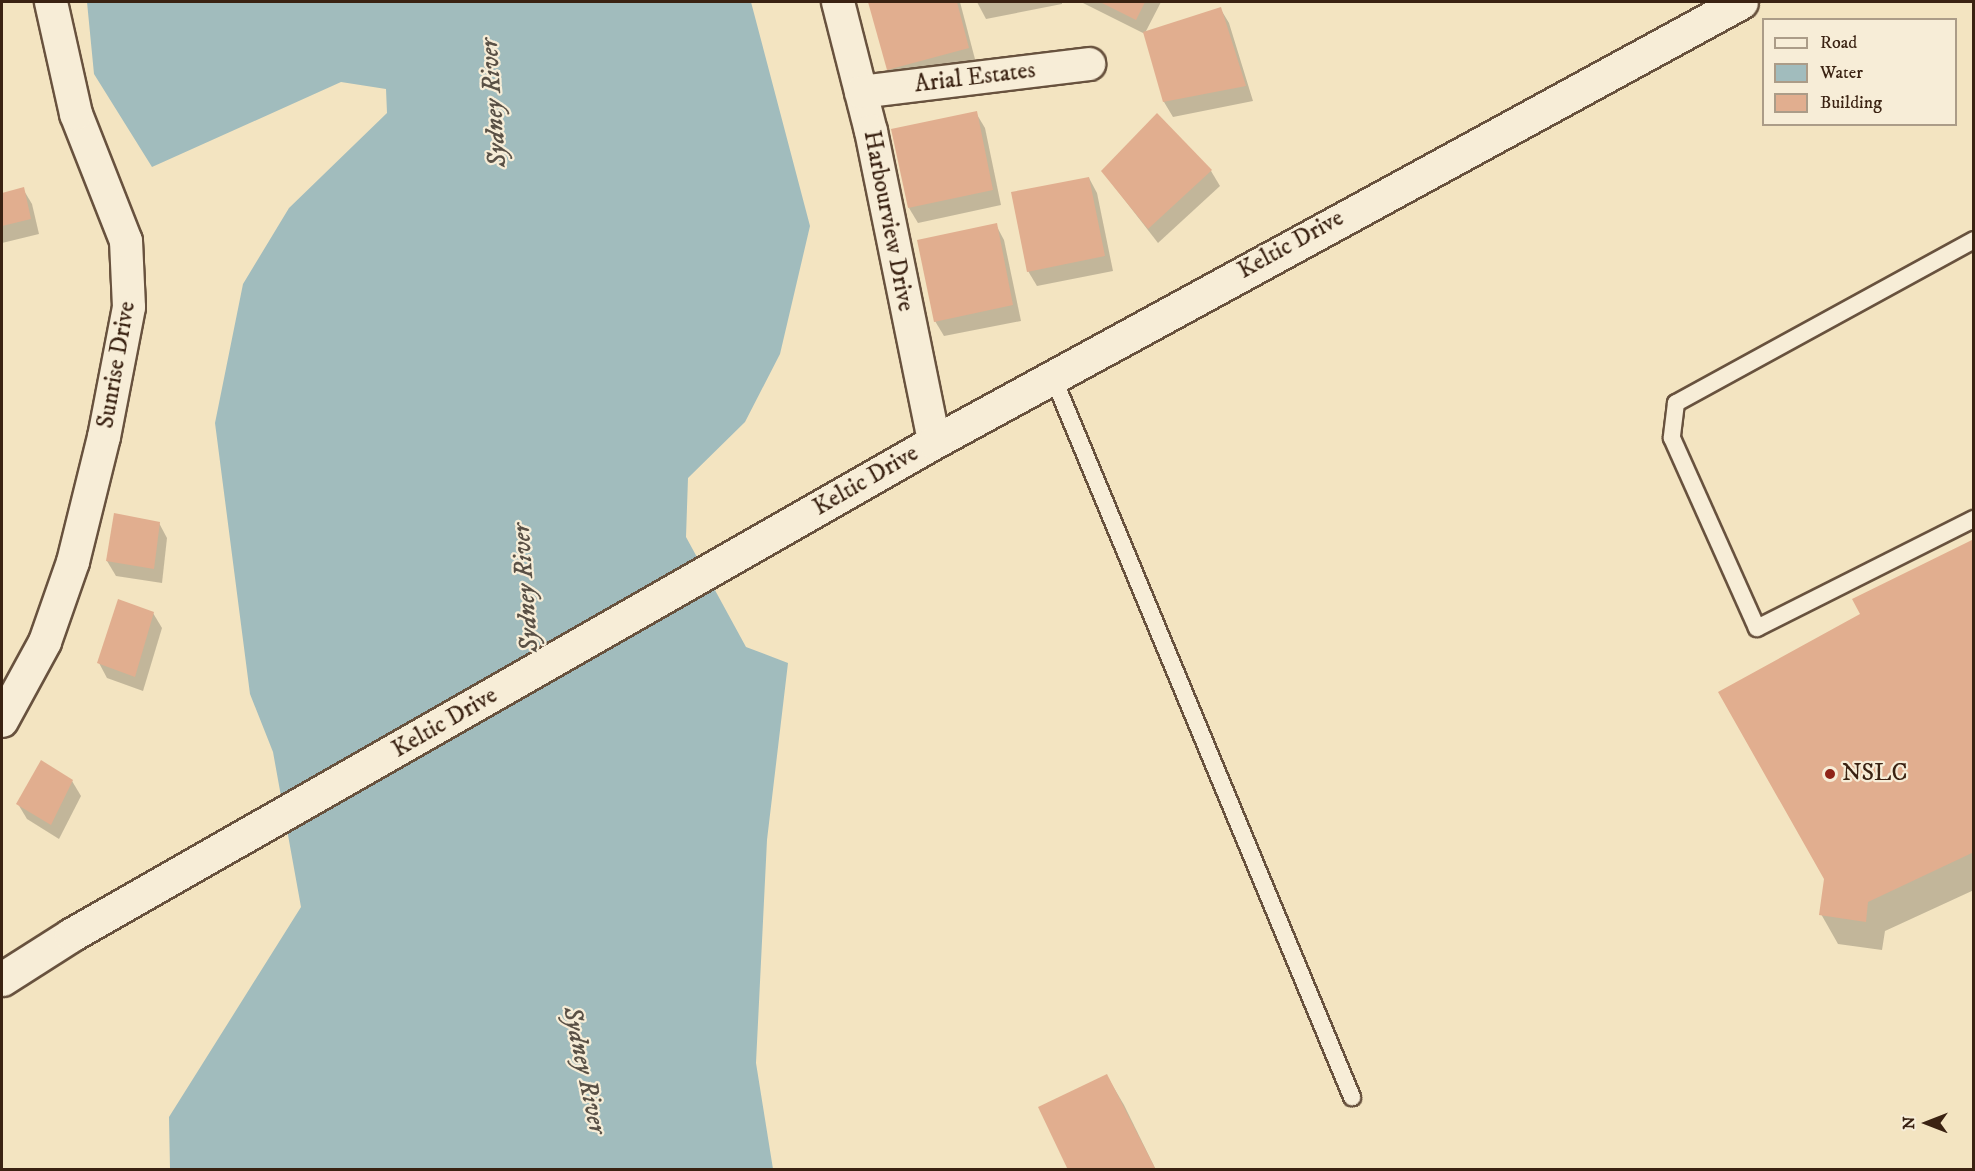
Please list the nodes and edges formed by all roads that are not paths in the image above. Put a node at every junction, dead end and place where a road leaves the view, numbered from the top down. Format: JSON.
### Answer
{"nodes":[{"id":1,"x":51,"y":2,"type":"edge"},
{"id":2,"x":838,"y":2,"type":"edge"},
{"id":3,"x":1741,"y":2,"type":"edge"},
{"id":4,"x":1089,"y":64,"type":"dead end"},
{"id":5,"x":861,"y":93,"type":"junction"},
{"id":6,"x":1974,"y":240,"type":"edge"},
{"id":7,"x":1053,"y":377,"type":"junction"},
{"id":8,"x":934,"y":442,"type":"junction"},
{"id":9,"x":1974,"y":519,"type":"edge"},
{"id":10,"x":2,"y":721,"type":"edge"},
{"id":11,"x":71,"y":935,"type":"junction"},
{"id":12,"x":2,"y":957,"type":"edge"},
{"id":13,"x":2,"y":980,"type":"edge"},
{"id":14,"x":1352,"y":1097,"type":"dead end"}],
"edges":[{"from":1,"to":10,"type":"street","name":"Sunrise Drive"},
{"from":2,"to":5,"type":"street","name":"Harbourview Drive"},
{"from":3,"to":7,"type":"main road","name":"Keltic Drive"},
{"from":4,"to":5,"type":"street","name":"Arial Estates"},
{"from":5,"to":8,"type":"street","name":"Harbourview Drive"},
{"from":6,"to":9,"type":"lane"},
{"from":7,"to":8,"type":"main road","name":"Keltic Drive"},
{"from":7,"to":14,"type":"lane"},
{"from":8,"to":11,"type":"main road","name":"Keltic Drive"},
{"from":11,"to":12,"type":"main road"},
{"from":11,"to":13,"type":"main road","name":"Keltic Drive"}]}
